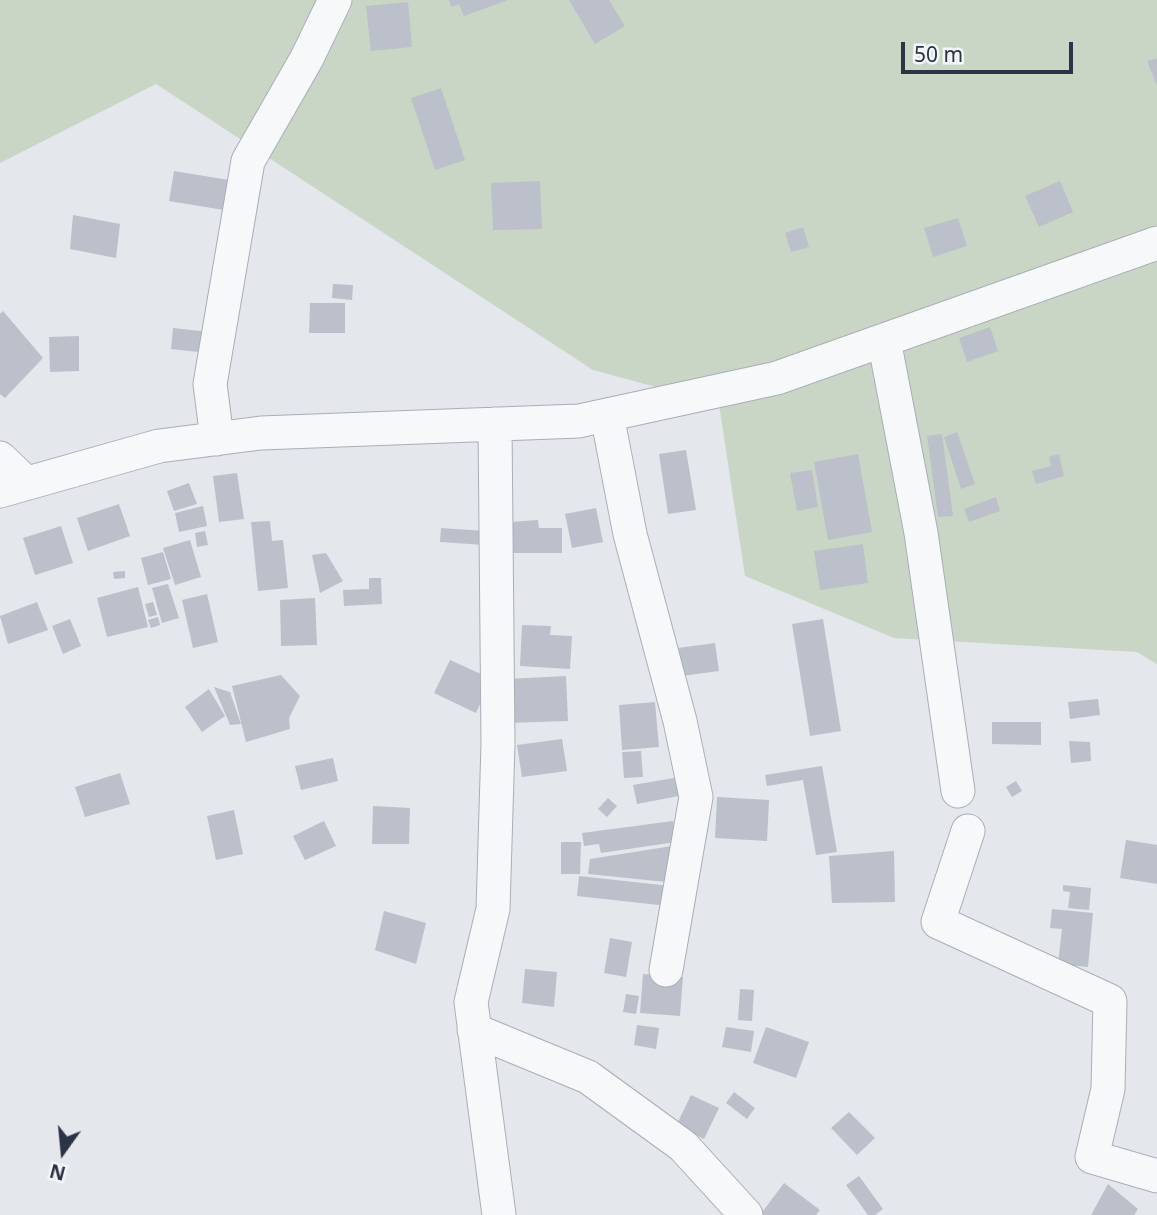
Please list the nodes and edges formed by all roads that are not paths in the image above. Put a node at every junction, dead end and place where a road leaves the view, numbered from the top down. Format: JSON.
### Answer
{"nodes":[{"id":1,"x":335,"y":0,"type":"edge"},
{"id":2,"x":1157,"y":243,"type":"edge"},
{"id":3,"x":884,"y":340,"type":"junction"},
{"id":4,"x":607,"y":415,"type":"junction"},
{"id":5,"x":495,"y":424,"type":"junction"},
{"id":6,"x":217,"y":439,"type":"junction"},
{"id":7,"x":0,"y":458,"type":"edge"},
{"id":8,"x":12,"y":486,"type":"edge"},
{"id":9,"x":958,"y":791,"type":"dead end"},
{"id":10,"x":968,"y":831,"type":"dead end"},
{"id":11,"x":666,"y":970,"type":"dead end"},
{"id":12,"x":474,"y":1030,"type":"junction"},
{"id":13,"x":1157,"y":1176,"type":"edge"},
{"id":14,"x":499,"y":1215,"type":"edge"},
{"id":15,"x":746,"y":1215,"type":"edge"}],
"edges":[{"from":1,"to":6,"type":"street"},
{"from":2,"to":3,"type":"street"},
{"from":3,"to":4,"type":"street"},
{"from":3,"to":9,"type":"street"},
{"from":4,"to":5,"type":"street"},
{"from":4,"to":11,"type":"street"},
{"from":5,"to":6,"type":"street"},
{"from":5,"to":12,"type":"street"},
{"from":6,"to":8,"type":"street"},
{"from":7,"to":8,"type":"street"},
{"from":10,"to":13,"type":"street"},
{"from":12,"to":14,"type":"street"},
{"from":12,"to":15,"type":"street"}]}
